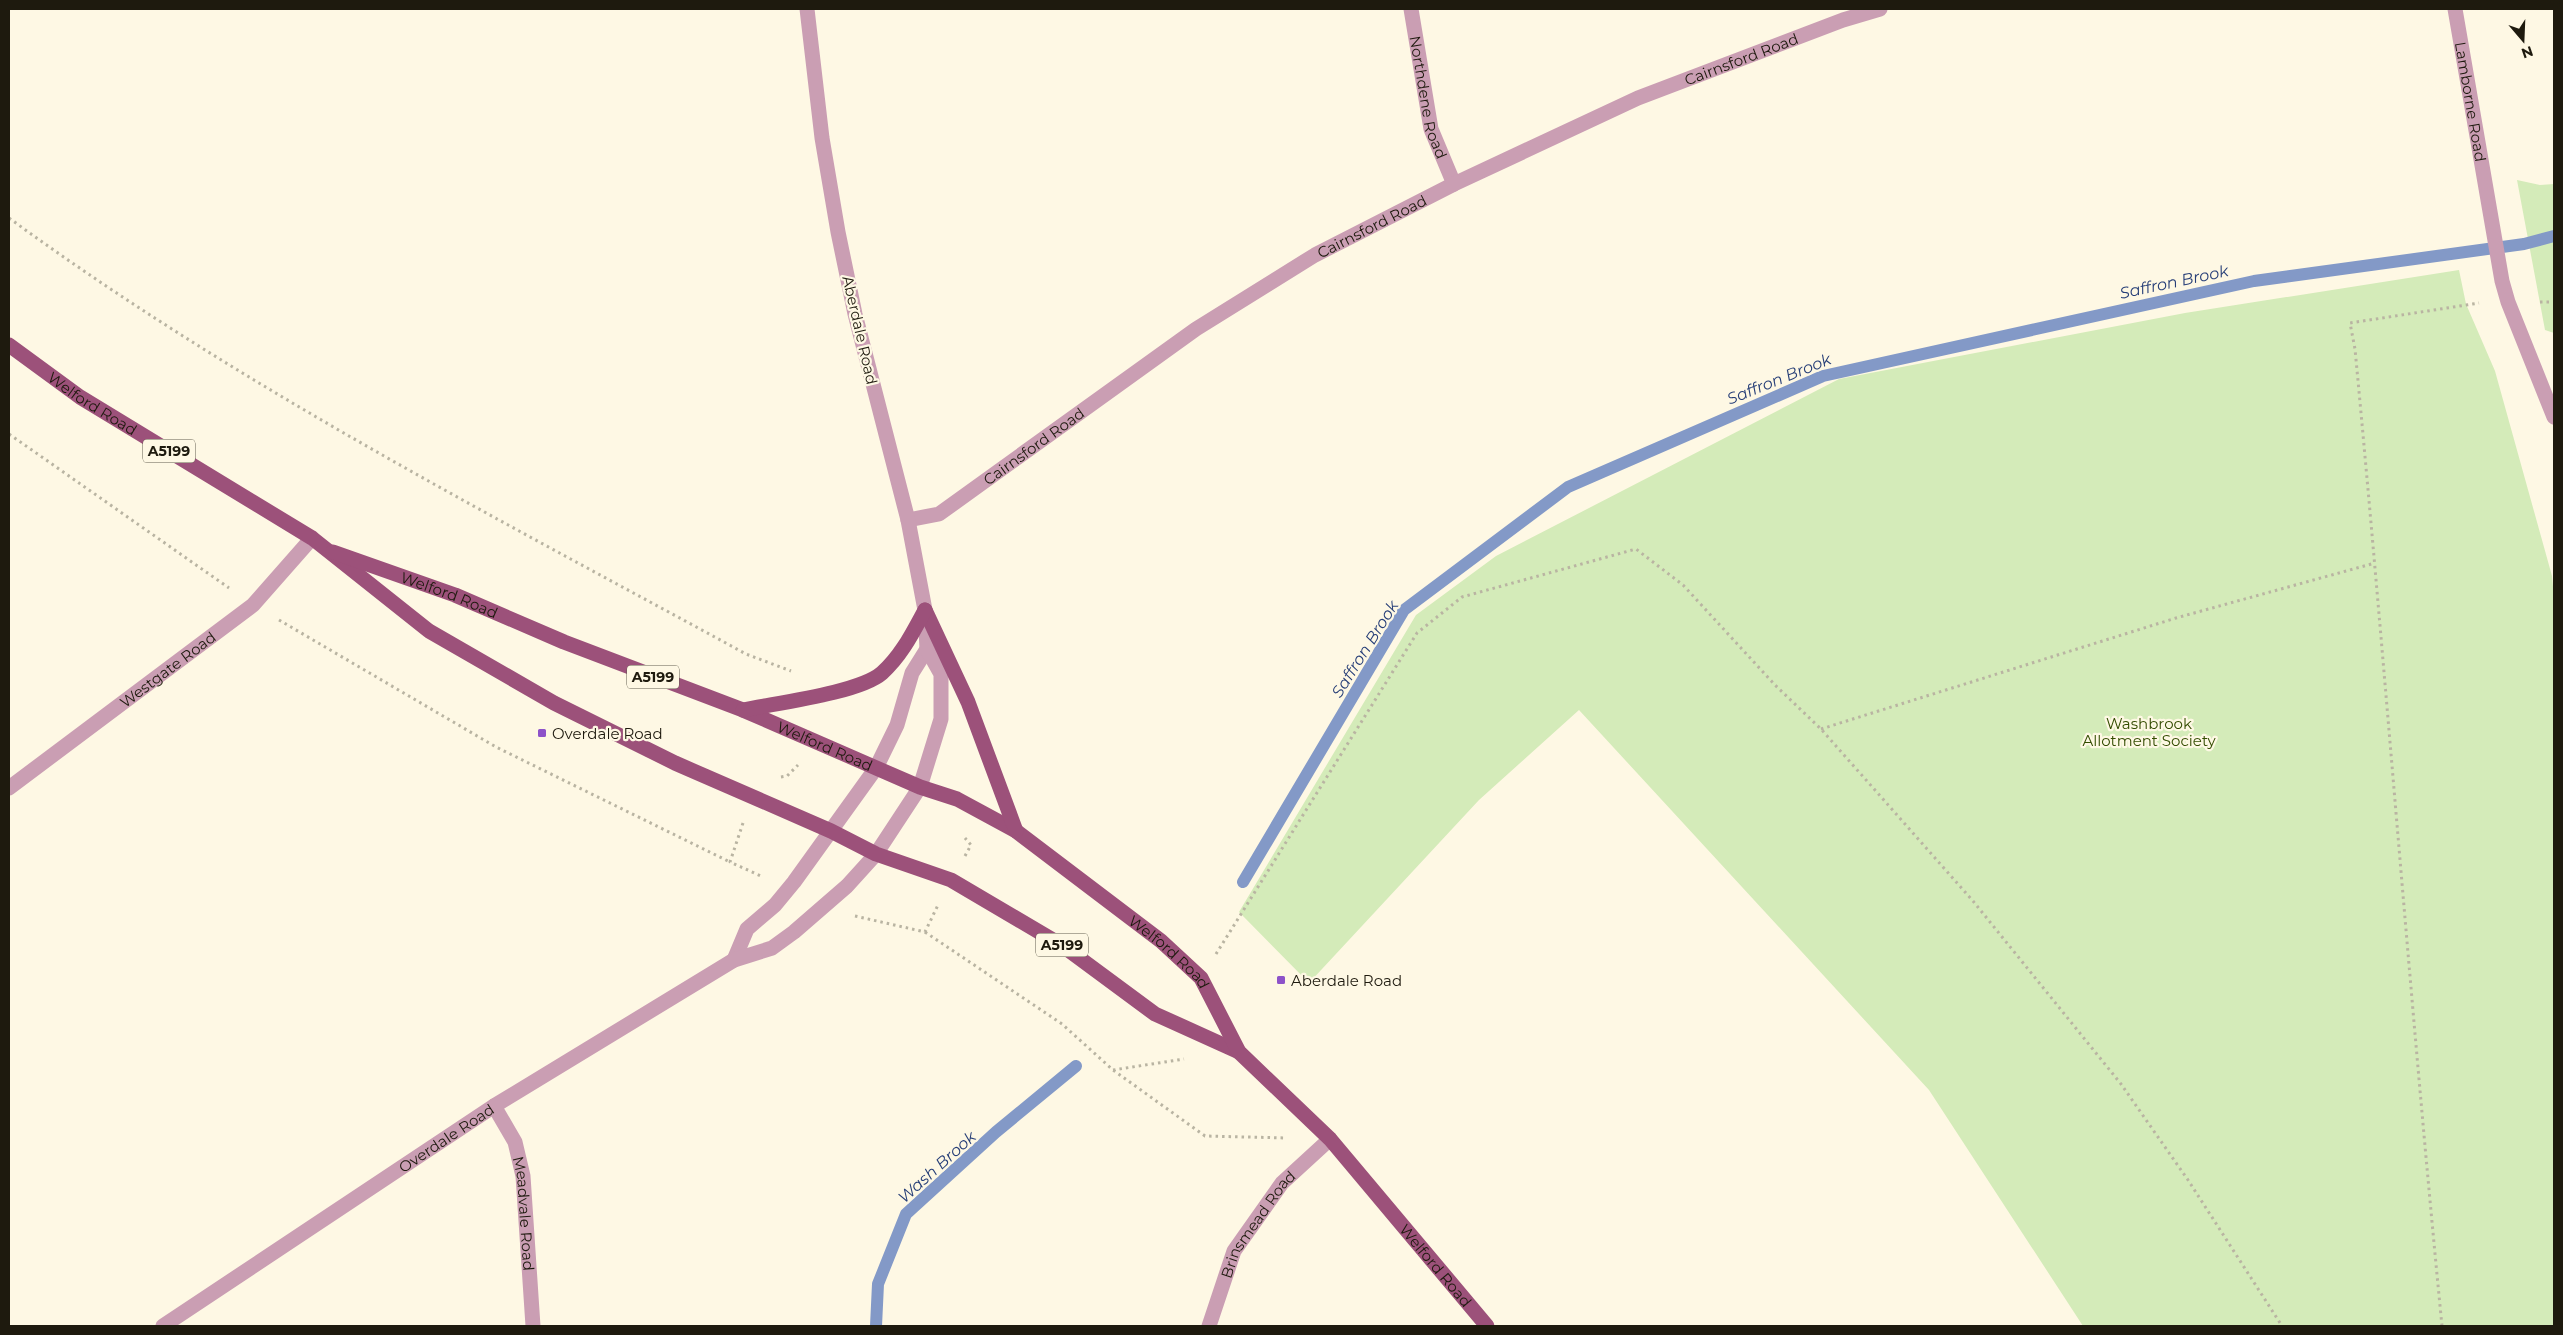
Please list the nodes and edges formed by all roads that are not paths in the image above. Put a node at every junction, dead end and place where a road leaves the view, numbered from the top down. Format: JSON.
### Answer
{"nodes":[{"id":1,"x":807,"y":9,"type":"edge"},
{"id":2,"x":1411,"y":9,"type":"edge"},
{"id":3,"x":1880,"y":9,"type":"edge"},
{"id":4,"x":2455,"y":9,"type":"edge"},
{"id":5,"x":1454,"y":184,"type":"junction"},
{"id":6,"x":9,"y":345,"type":"edge"},
{"id":7,"x":2554,"y":417,"type":"edge"},
{"id":8,"x":908,"y":520,"type":"junction"},
{"id":9,"x":312,"y":538,"type":"junction"},
{"id":10,"x":333,"y":552,"type":"junction"},
{"id":11,"x":926,"y":610,"type":"junction"},
{"id":12,"x":927,"y":649,"type":"junction"},
{"id":13,"x":743,"y":710,"type":"junction"},
{"id":14,"x":876,"y":768,"type":"junction"},
{"id":15,"x":9,"y":788,"type":"edge"},
{"id":16,"x":920,"y":788,"type":"junction"},
{"id":17,"x":832,"y":831,"type":"junction"},
{"id":18,"x":1016,"y":831,"type":"junction"},
{"id":19,"x":876,"y":854,"type":"junction"},
{"id":20,"x":734,"y":960,"type":"junction"},
{"id":21,"x":1239,"y":1052,"type":"junction"},
{"id":22,"x":494,"y":1106,"type":"junction"},
{"id":23,"x":1330,"y":1139,"type":"junction"},
{"id":24,"x":163,"y":1326,"type":"edge"},
{"id":25,"x":533,"y":1326,"type":"edge"},
{"id":26,"x":1209,"y":1326,"type":"edge"},
{"id":27,"x":1487,"y":1326,"type":"edge"}],
"edges":[{"from":1,"to":8,"type":"street","name":"Aberdale Road"},
{"from":2,"to":5,"type":"street","name":"Northdene Road"},
{"from":3,"to":5,"type":"street","name":"Cairnsford Road"},
{"from":4,"to":7,"type":"street","name":"Lamborne Road"},
{"from":5,"to":8,"type":"street","name":"Cairnsford Road"},
{"from":6,"to":9,"type":"main road","name":"Welford Road","number":"A5199"},
{"from":8,"to":11,"type":"street","name":"Aberdale Road"},
{"from":9,"to":10,"type":"main road","name":"Welford Road","number":"A5199"},
{"from":9,"to":15,"type":"street","name":"Westgate Road"},
{"from":10,"to":13,"type":"main road","name":"Welford Road","number":"A5199"},
{"from":10,"to":17,"type":"main road","name":"Welford Road","number":"A5199"},
{"from":11,"to":12,"type":"street","name":"Aberdale Road"},
{"from":11,"to":13,"type":"main road"},
{"from":11,"to":18,"type":"main road"},
{"from":12,"to":14,"type":"street"},
{"from":12,"to":16,"type":"street","name":"Aberdale Road"},
{"from":13,"to":14,"type":"main road","name":"Welford Road","number":"A5199"},
{"from":14,"to":16,"type":"main road","name":"Welford Road","number":"A5199"},
{"from":14,"to":17,"type":"street"},
{"from":16,"to":18,"type":"main road","name":"Welford Road","number":"A5199"},
{"from":16,"to":19,"type":"street","name":"Aberdale Road"},
{"from":17,"to":19,"type":"main road","name":"Welford Road","number":"A5199"},
{"from":17,"to":20,"type":"street"},
{"from":18,"to":21,"type":"main road","name":"Welford Road","number":"A5199"},
{"from":19,"to":20,"type":"street","name":"Overdale Road"},
{"from":19,"to":21,"type":"main road","name":"Welford Road","number":"A5199"},
{"from":20,"to":22,"type":"street","name":"Overdale Road"},
{"from":21,"to":23,"type":"main road","name":"Welford Road","number":"A5199"},
{"from":22,"to":24,"type":"street","name":"Overdale Road"},
{"from":22,"to":25,"type":"street","name":"Meadvale Road"},
{"from":23,"to":26,"type":"street","name":"Brinsmead Road"},
{"from":23,"to":27,"type":"main road","name":"Welford Road","number":"A5199"}]}
